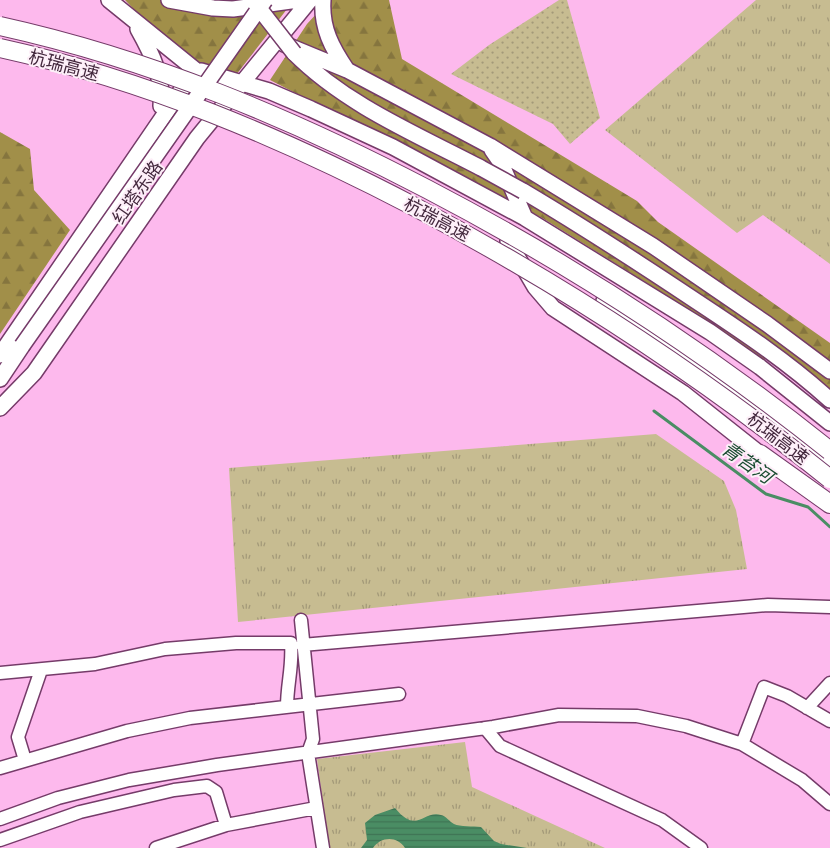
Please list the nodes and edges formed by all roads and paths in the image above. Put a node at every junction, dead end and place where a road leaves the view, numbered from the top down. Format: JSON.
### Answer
{"nodes":[{"id":1,"x":109,"y":0,"type":"edge"},
{"id":2,"x":169,"y":0,"type":"edge"},
{"id":3,"x":253,"y":0,"type":"edge"},
{"id":4,"x":265,"y":0,"type":"edge"},
{"id":5,"x":298,"y":0,"type":"edge"},
{"id":6,"x":310,"y":0,"type":"edge"},
{"id":7,"x":323,"y":0,"type":"edge"},
{"id":8,"x":134,"y":21,"type":"junction"},
{"id":9,"x":0,"y":26,"type":"edge"},
{"id":10,"x":277,"y":42,"type":"junction"},
{"id":11,"x":0,"y":48,"type":"edge"},
{"id":12,"x":195,"y":69,"type":"junction"},
{"id":13,"x":347,"y":70,"type":"junction"},
{"id":14,"x":243,"y":84,"type":"junction"},
{"id":15,"x":230,"y":98,"type":"junction"},
{"id":16,"x":154,"y":131,"type":"junction"},
{"id":17,"x":490,"y":146,"type":"junction"},
{"id":18,"x":525,"y":218,"type":"junction"},
{"id":19,"x":508,"y":241,"type":"junction"},
{"id":20,"x":0,"y":355,"type":"edge"},
{"id":21,"x":830,"y":371,"type":"edge"},
{"id":22,"x":0,"y":379,"type":"edge"},
{"id":23,"x":830,"y":400,"type":"edge"},
{"id":24,"x":0,"y":408,"type":"edge"},
{"id":25,"x":830,"y":423,"type":"edge"},
{"id":26,"x":830,"y":451,"type":"edge"},
{"id":27,"x":760,"y":454,"type":"joint"},
{"id":28,"x":830,"y":466,"type":"edge"},
{"id":29,"x":830,"y":479,"type":"edge"},
{"id":30,"x":830,"y":504,"type":"edge"},
{"id":31,"x":830,"y":606,"type":"edge"},
{"id":32,"x":300,"y":620,"type":"dead end"},
{"id":33,"x":302,"y":644,"type":"junction"},
{"id":34,"x":41,"y":670,"type":"junction"},
{"id":35,"x":0,"y":673,"type":"edge"},
{"id":36,"x":830,"y":683,"type":"edge"},
{"id":37,"x":399,"y":694,"type":"dead end"},
{"id":38,"x":309,"y":705,"type":"junction"},
{"id":39,"x":287,"y":707,"type":"junction"},
{"id":40,"x":808,"y":708,"type":"junction"},
{"id":41,"x":830,"y":721,"type":"edge"},
{"id":42,"x":485,"y":728,"type":"junction"},
{"id":43,"x":742,"y":744,"type":"junction"},
{"id":44,"x":308,"y":753,"type":"junction"},
{"id":45,"x":25,"y":760,"type":"junction"},
{"id":46,"x":0,"y":768,"type":"edge"},
{"id":47,"x":830,"y":804,"type":"edge"},
{"id":48,"x":316,"y":808,"type":"junction"},
{"id":49,"x":0,"y":819,"type":"edge"},
{"id":50,"x":226,"y":825,"type":"junction"},
{"id":51,"x":0,"y":840,"type":"edge"},
{"id":52,"x":156,"y":848,"type":"edge"},
{"id":53,"x":323,"y":848,"type":"edge"},
{"id":54,"x":701,"y":848,"type":"edge"}],
"edges":[{"from":1,"to":8,"type":"main road"},
{"from":2,"to":5,"type":"main road"},
{"from":3,"to":23,"type":"main road","bridge":true},
{"from":4,"to":22,"type":"main road","name":"红塔东路","bridge":true},
{"from":6,"to":10,"type":"main road","name":"红塔东路"},
{"from":7,"to":13,"type":"main road"},
{"from":8,"to":12,"type":"main road"},
{"from":8,"to":16,"type":"main road"},
{"from":9,"to":26,"type":"highway","name":"杭瑞高速","bridge":true},
{"from":10,"to":13,"type":"main road"},
{"from":10,"to":14,"type":"main road","name":"红塔东路"},
{"from":11,"to":29,"type":"highway","name":"杭瑞高速","bridge":true},
{"from":12,"to":14,"type":"main road"},
{"from":12,"to":15,"type":"main road"},
{"from":12,"to":16,"type":"main road"},
{"from":13,"to":17,"type":"main road"},
{"from":14,"to":15,"type":"main road","name":"红塔东路"},
{"from":14,"to":18,"type":"main road"},
{"from":15,"to":19,"type":"main road"},
{"from":15,"to":24,"type":"main road","name":"红塔东路"},
{"from":16,"to":20,"type":"main road"},
{"from":17,"to":18,"type":"main road"},
{"from":17,"to":21,"type":"main road"},
{"from":18,"to":25,"type":"main road"},
{"from":19,"to":27,"type":"main road"},
{"from":19,"to":28,"type":"main road"},
{"from":27,"to":30,"type":"highway"},
{"from":31,"to":33,"type":"street"},
{"from":32,"to":33,"type":"street"},
{"from":33,"to":38,"type":"street"},
{"from":34,"to":35,"type":"street"},
{"from":34,"to":39,"type":"street"},
{"from":34,"to":45,"type":"street"},
{"from":36,"to":40,"type":"street"},
{"from":37,"to":38,"type":"street"},
{"from":38,"to":39,"type":"street"},
{"from":38,"to":44,"type":"street"},
{"from":39,"to":45,"type":"street"},
{"from":40,"to":41,"type":"street"},
{"from":40,"to":43,"type":"street"},
{"from":42,"to":43,"type":"street"},
{"from":42,"to":44,"type":"street"},
{"from":42,"to":54,"type":"street"},
{"from":43,"to":47,"type":"street"},
{"from":44,"to":48,"type":"street"},
{"from":44,"to":49,"type":"street"},
{"from":45,"to":46,"type":"street"},
{"from":48,"to":50,"type":"street"},
{"from":48,"to":53,"type":"street"},
{"from":50,"to":51,"type":"street"},
{"from":50,"to":52,"type":"street"}]}
